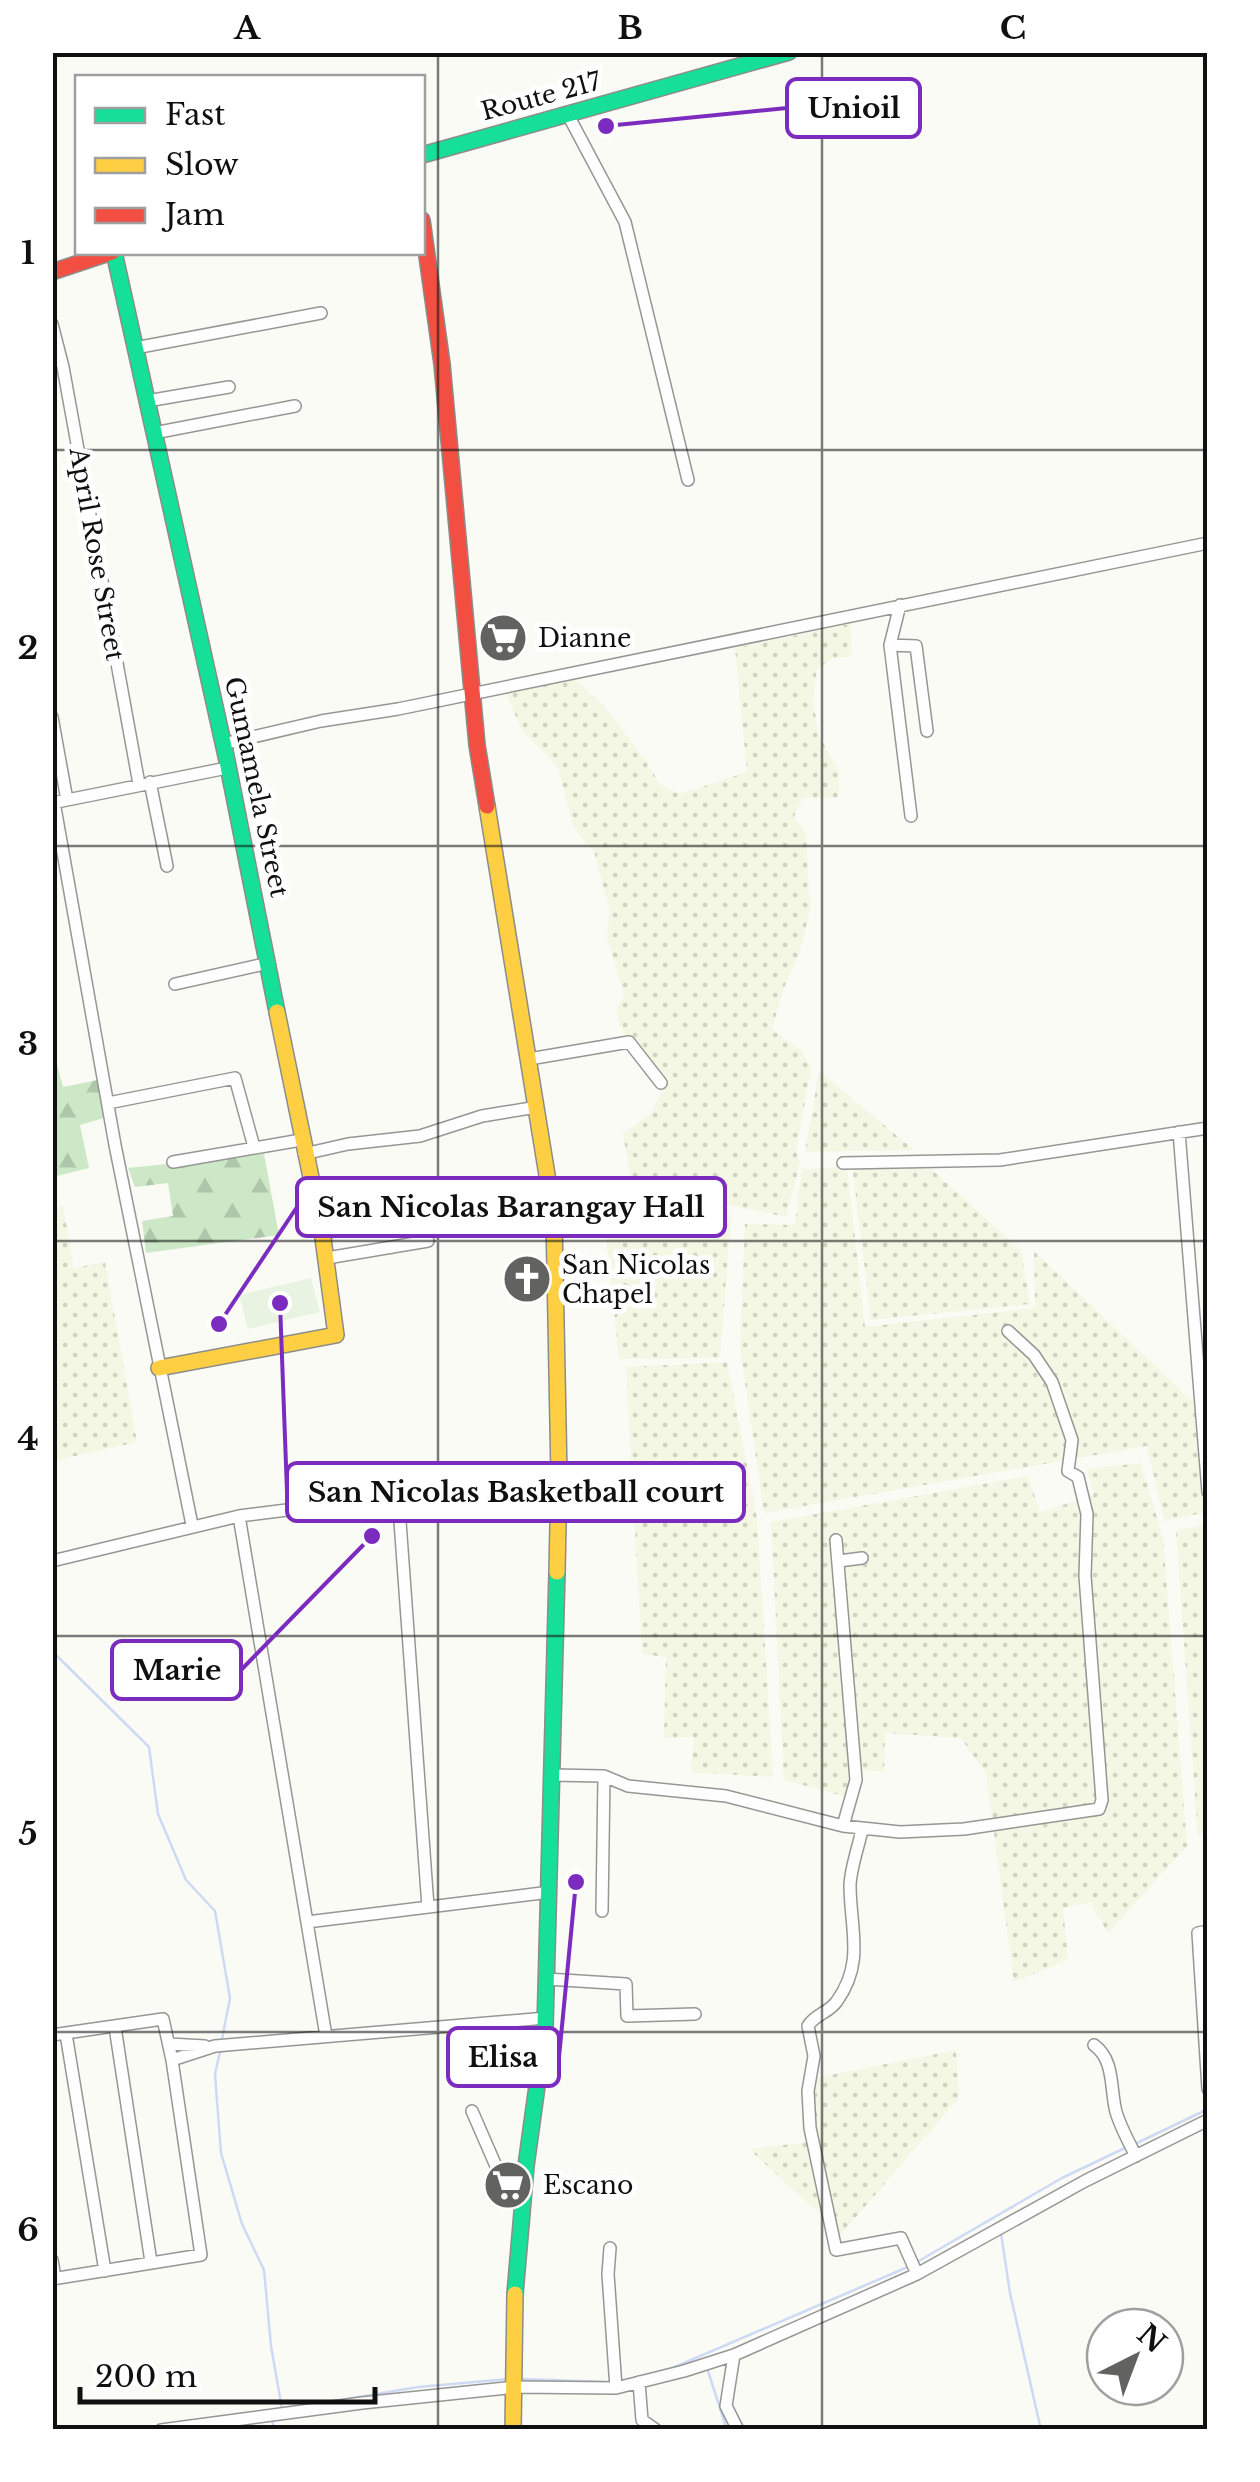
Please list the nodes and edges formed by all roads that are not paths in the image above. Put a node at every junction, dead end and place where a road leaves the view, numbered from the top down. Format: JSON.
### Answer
{"nodes":[{"id":1,"x":789,"y":52,"type":"edge"},
{"id":2,"x":568,"y":115,"type":"junction"},
{"id":3,"x":425,"y":154,"type":"edge"},
{"id":4,"x":425,"y":242,"type":"edge"},
{"id":5,"x":104,"y":255,"type":"edge"},
{"id":6,"x":114,"y":255,"type":"edge"},
{"id":7,"x":52,"y":272,"type":"edge"},
{"id":8,"x":321,"y":312,"type":"dead end"},
{"id":9,"x":52,"y":324,"type":"edge"},
{"id":10,"x":136,"y":348,"type":"junction"},
{"id":11,"x":229,"y":386,"type":"dead end"},
{"id":12,"x":147,"y":402,"type":"junction"},
{"id":13,"x":295,"y":406,"type":"dead end"},
{"id":14,"x":154,"y":433,"type":"junction"},
{"id":15,"x":688,"y":480,"type":"dead end"},
{"id":16,"x":1208,"y":543,"type":"edge"},
{"id":17,"x":900,"y":605,"type":"junction"},
{"id":18,"x":890,"y":645,"type":"junction"},
{"id":19,"x":471,"y":693,"type":"junction"},
{"id":20,"x":52,"y":716,"type":"edge"},
{"id":21,"x":927,"y":732,"type":"dead end"},
{"id":22,"x":223,"y":744,"type":"junction"},
{"id":23,"x":227,"y":768,"type":"junction"},
{"id":24,"x":144,"y":783,"type":"junction"},
{"id":25,"x":58,"y":801,"type":"edge"},
{"id":26,"x":911,"y":816,"type":"dead end"},
{"id":27,"x":167,"y":866,"type":"dead end"},
{"id":28,"x":269,"y":963,"type":"junction"},
{"id":29,"x":175,"y":984,"type":"dead end"},
{"id":30,"x":529,"y":1059,"type":"junction"},
{"id":31,"x":662,"y":1083,"type":"dead end"},
{"id":32,"x":108,"y":1103,"type":"junction"},
{"id":33,"x":537,"y":1107,"type":"junction"},
{"id":34,"x":1208,"y":1128,"type":"edge"},
{"id":35,"x":1178,"y":1132,"type":"junction"},
{"id":36,"x":302,"y":1147,"type":"junction"},
{"id":37,"x":254,"y":1148,"type":"junction"},
{"id":38,"x":173,"y":1162,"type":"dead end"},
{"id":39,"x":844,"y":1163,"type":"dead end"},
{"id":40,"x":433,"y":1215,"type":"dead end"},
{"id":41,"x":322,"y":1233,"type":"junction"},
{"id":42,"x":428,"y":1241,"type":"dead end"},
{"id":43,"x":327,"y":1258,"type":"junction"},
{"id":44,"x":1008,"y":1332,"type":"dead end"},
{"id":45,"x":159,"y":1368,"type":"junction"},
{"id":46,"x":559,"y":1476,"type":"junction"},
{"id":47,"x":1208,"y":1492,"type":"edge"},
{"id":48,"x":398,"y":1494,"type":"junction"},
{"id":49,"x":239,"y":1516,"type":"junction"},
{"id":50,"x":192,"y":1525,"type":"junction"},
{"id":51,"x":836,"y":1540,"type":"dead end"},
{"id":52,"x":862,"y":1558,"type":"dead end"},
{"id":53,"x":52,"y":1561,"type":"edge"},
{"id":54,"x":839,"y":1561,"type":"junction"},
{"id":55,"x":552,"y":1775,"type":"junction"},
{"id":56,"x":604,"y":1776,"type":"junction"},
{"id":57,"x":843,"y":1826,"type":"junction"},
{"id":58,"x":862,"y":1830,"type":"junction"},
{"id":59,"x":550,"y":1892,"type":"junction"},
{"id":60,"x":428,"y":1907,"type":"junction"},
{"id":61,"x":602,"y":1912,"type":"dead end"},
{"id":62,"x":307,"y":1922,"type":"junction"},
{"id":63,"x":1208,"y":1931,"type":"edge"},
{"id":64,"x":547,"y":1979,"type":"junction"},
{"id":65,"x":695,"y":2014,"type":"dead end"},
{"id":66,"x":546,"y":2018,"type":"junction"},
{"id":67,"x":115,"y":2027,"type":"junction"},
{"id":68,"x":59,"y":2034,"type":"edge"},
{"id":69,"x":326,"y":2036,"type":"junction"},
{"id":70,"x":169,"y":2044,"type":"junction"},
{"id":71,"x":1094,"y":2045,"type":"dead end"},
{"id":72,"x":216,"y":2046,"type":"junction"},
{"id":73,"x":172,"y":2060,"type":"junction"},
{"id":74,"x":1208,"y":2089,"type":"edge"},
{"id":75,"x":472,"y":2111,"type":"dead end"},
{"id":76,"x":1208,"y":2120,"type":"edge"},
{"id":77,"x":1136,"y":2156,"type":"junction"},
{"id":78,"x":525,"y":2184,"type":"junction"},
{"id":79,"x":610,"y":2248,"type":"dead end"},
{"id":80,"x":52,"y":2260,"type":"edge"},
{"id":81,"x":150,"y":2262,"type":"junction"},
{"id":82,"x":105,"y":2270,"type":"junction"},
{"id":83,"x":917,"y":2274,"type":"junction"},
{"id":84,"x":54,"y":2278,"type":"edge"},
{"id":85,"x":734,"y":2355,"type":"junction"},
{"id":86,"x":639,"y":2382,"type":"junction"},
{"id":87,"x":516,"y":2387,"type":"junction"},
{"id":88,"x":616,"y":2388,"type":"junction"},
{"id":89,"x":266,"y":2423,"type":"edge"},
{"id":90,"x":162,"y":2430,"type":"edge"},
{"id":91,"x":513,"y":2430,"type":"edge"},
{"id":92,"x":656,"y":2430,"type":"edge"},
{"id":93,"x":738,"y":2430,"type":"edge"}],
"edges":[{"from":1,"to":2,"type":"street","name":"Route 217"},
{"from":2,"to":3,"type":"street","name":"Route 217"},
{"from":2,"to":15,"type":"street"},
{"from":4,"to":19,"type":"street"},
{"from":5,"to":7,"type":"street"},
{"from":6,"to":10,"type":"street","name":"Gumamela Street"},
{"from":8,"to":10,"type":"street"},
{"from":9,"to":24,"type":"street","name":"April Rose Street"},
{"from":10,"to":12,"type":"street","name":"Gumamela Street"},
{"from":11,"to":12,"type":"street"},
{"from":12,"to":14,"type":"street","name":"Gumamela Street"},
{"from":13,"to":14,"type":"street"},
{"from":14,"to":22,"type":"street","name":"Gumamela Street"},
{"from":16,"to":17,"type":"street"},
{"from":17,"to":18,"type":"street"},
{"from":17,"to":19,"type":"street"},
{"from":18,"to":21,"type":"street"},
{"from":18,"to":26,"type":"street"},
{"from":19,"to":22,"type":"street"},
{"from":19,"to":30,"type":"street"},
{"from":20,"to":25,"type":"street"},
{"from":22,"to":23,"type":"street","name":"Gumamela Street"},
{"from":23,"to":24,"type":"street"},
{"from":23,"to":28,"type":"street","name":"Gumamela Street"},
{"from":24,"to":25,"type":"street"},
{"from":24,"to":27,"type":"street","name":"April Rose Street"},
{"from":25,"to":32,"type":"street"},
{"from":28,"to":29,"type":"street"},
{"from":28,"to":36,"type":"street","name":"Gumamela Street"},
{"from":30,"to":31,"type":"street"},
{"from":30,"to":33,"type":"street"},
{"from":32,"to":37,"type":"street"},
{"from":32,"to":45,"type":"street"},
{"from":33,"to":36,"type":"street"},
{"from":33,"to":46,"type":"street"},
{"from":34,"to":35,"type":"street"},
{"from":35,"to":39,"type":"street"},
{"from":35,"to":47,"type":"street"},
{"from":36,"to":37,"type":"street"},
{"from":36,"to":41,"type":"street","name":"Gumamela Street"},
{"from":37,"to":38,"type":"street"},
{"from":40,"to":41,"type":"street"},
{"from":41,"to":43,"type":"street","name":"Gumamela Street"},
{"from":42,"to":43,"type":"street"},
{"from":43,"to":45,"type":"street","name":"Gumamela Street"},
{"from":44,"to":58,"type":"street"},
{"from":45,"to":50,"type":"street"},
{"from":46,"to":48,"type":"street"},
{"from":46,"to":55,"type":"street"},
{"from":48,"to":49,"type":"street"},
{"from":48,"to":60,"type":"street"},
{"from":49,"to":50,"type":"street"},
{"from":49,"to":62,"type":"street"},
{"from":50,"to":53,"type":"street"},
{"from":51,"to":54,"type":"street"},
{"from":52,"to":54,"type":"street"},
{"from":54,"to":57,"type":"street"},
{"from":55,"to":56,"type":"street"},
{"from":55,"to":59,"type":"street"},
{"from":56,"to":57,"type":"street"},
{"from":56,"to":61,"type":"street"},
{"from":57,"to":58,"type":"street"},
{"from":58,"to":83,"type":"street"},
{"from":59,"to":60,"type":"street"},
{"from":59,"to":64,"type":"street"},
{"from":60,"to":62,"type":"street"},
{"from":62,"to":69,"type":"street"},
{"from":63,"to":74,"type":"street"},
{"from":64,"to":65,"type":"street"},
{"from":64,"to":66,"type":"street"},
{"from":66,"to":69,"type":"street"},
{"from":66,"to":78,"type":"street"},
{"from":67,"to":68,"type":"street"},
{"from":67,"to":70,"type":"street"},
{"from":67,"to":81,"type":"street"},
{"from":68,"to":82,"type":"street"},
{"from":69,"to":72,"type":"street"},
{"from":70,"to":72,"type":"street"},
{"from":70,"to":73,"type":"street"},
{"from":71,"to":77,"type":"street"},
{"from":72,"to":73,"type":"street"},
{"from":73,"to":81,"type":"street"},
{"from":75,"to":78,"type":"street"},
{"from":76,"to":77,"type":"street"},
{"from":77,"to":83,"type":"street"},
{"from":78,"to":87,"type":"street"},
{"from":79,"to":88,"type":"street"},
{"from":80,"to":84,"type":"street"},
{"from":81,"to":82,"type":"street"},
{"from":82,"to":84,"type":"street"},
{"from":83,"to":85,"type":"street"},
{"from":85,"to":86,"type":"street"},
{"from":85,"to":93,"type":"street"},
{"from":86,"to":88,"type":"street"},
{"from":86,"to":92,"type":"street"},
{"from":87,"to":88,"type":"street"},
{"from":87,"to":89,"type":"street"},
{"from":87,"to":91,"type":"street"},
{"from":89,"to":90,"type":"street"}]}
